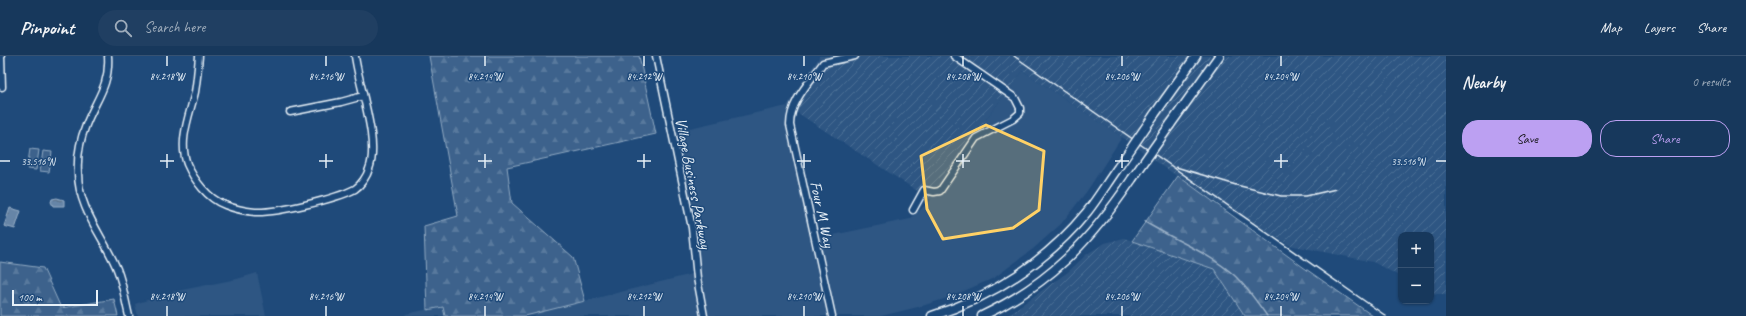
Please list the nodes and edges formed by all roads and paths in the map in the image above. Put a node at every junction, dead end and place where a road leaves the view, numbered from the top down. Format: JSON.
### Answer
{"nodes":[{"id":1,"x":1,"y":56,"type":"edge"},
{"id":2,"x":108,"y":56,"type":"edge"},
{"id":3,"x":198,"y":56,"type":"edge"},
{"id":4,"x":355,"y":56,"type":"edge"},
{"id":5,"x":656,"y":56,"type":"edge"},
{"id":6,"x":855,"y":56,"type":"edge"},
{"id":7,"x":954,"y":56,"type":"edge"},
{"id":8,"x":1196,"y":56,"type":"edge"},
{"id":9,"x":1219,"y":56,"type":"edge"},
{"id":10,"x":2,"y":86,"type":"dead end"},
{"id":11,"x":363,"y":96,"type":"junction"},
{"id":12,"x":290,"y":112,"type":"dead end"},
{"id":13,"x":913,"y":210,"type":"dead end"},
{"id":14,"x":129,"y":316,"type":"edge"},
{"id":15,"x":704,"y":316,"type":"edge"},
{"id":16,"x":832,"y":316,"type":"edge"},
{"id":17,"x":932,"y":316,"type":"edge"},
{"id":18,"x":982,"y":316,"type":"edge"}],
"edges":[{"from":1,"to":10,"type":"street"},
{"from":2,"to":14,"type":"street"},
{"from":3,"to":11,"type":"street"},
{"from":4,"to":11,"type":"street"},
{"from":5,"to":15,"type":"street","name":"Village Business Parkway"},
{"from":6,"to":16,"type":"street","name":"Four M Way"},
{"from":7,"to":13,"type":"street"},
{"from":8,"to":17,"type":"main road","bridge":true},
{"from":9,"to":18,"type":"main road","bridge":true},
{"from":11,"to":12,"type":"street"}]}
